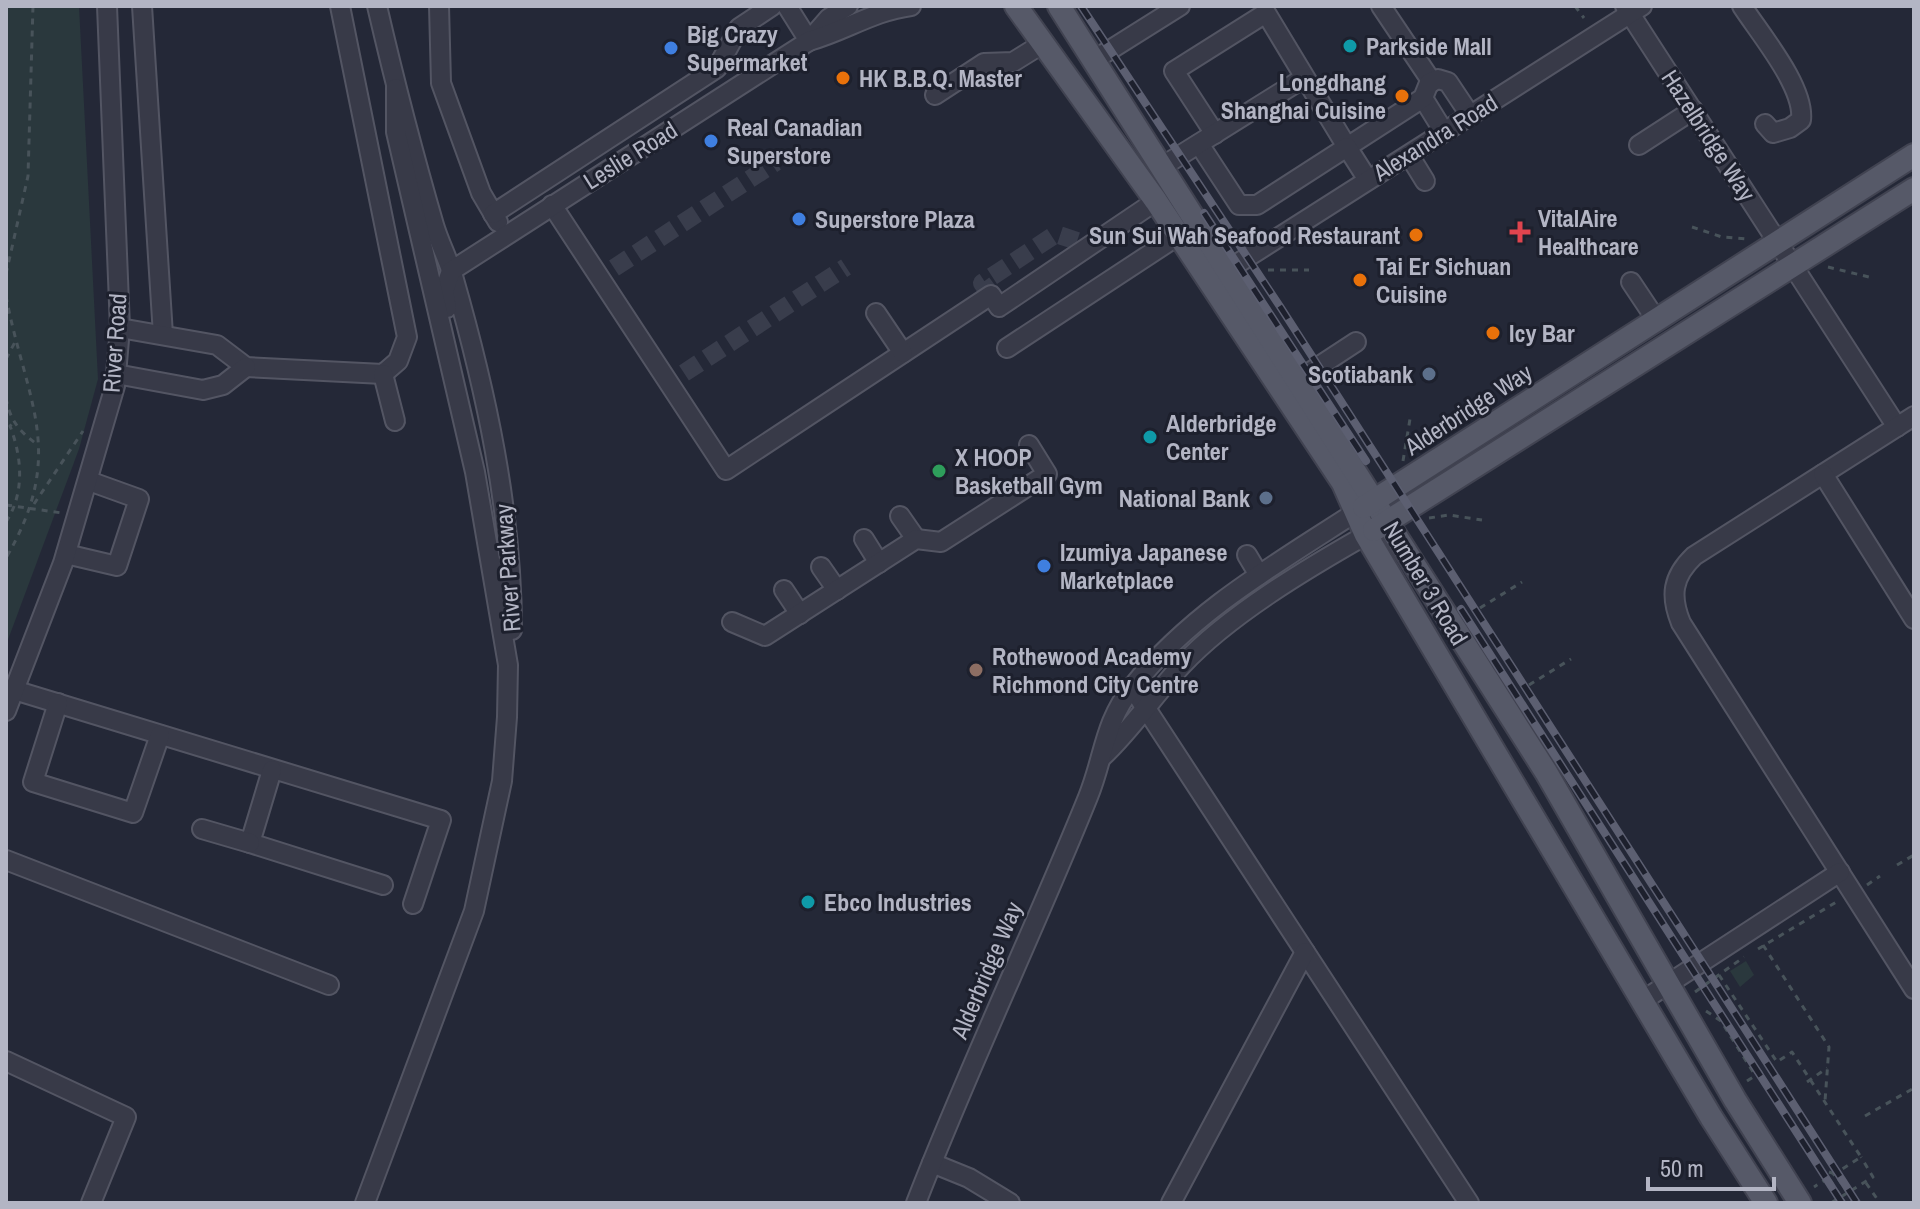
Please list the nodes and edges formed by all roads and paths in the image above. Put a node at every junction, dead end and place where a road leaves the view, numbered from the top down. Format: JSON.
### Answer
{"nodes":[{"id":1,"x":33,"y":6,"type":"edge"},
{"id":2,"x":107,"y":6,"type":"edge"},
{"id":3,"x":142,"y":6,"type":"edge"},
{"id":4,"x":340,"y":6,"type":"edge"},
{"id":5,"x":377,"y":6,"type":"edge"},
{"id":6,"x":439,"y":6,"type":"edge"},
{"id":7,"x":772,"y":6,"type":"edge"},
{"id":8,"x":787,"y":6,"type":"edge"},
{"id":9,"x":848,"y":6,"type":"edge"},
{"id":10,"x":911,"y":6,"type":"edge"},
{"id":11,"x":1016,"y":6,"type":"edge"},
{"id":12,"x":1059,"y":6,"type":"edge"},
{"id":13,"x":1180,"y":6,"type":"edge"},
{"id":14,"x":1381,"y":6,"type":"edge"},
{"id":15,"x":1575,"y":6,"type":"edge"},
{"id":16,"x":1742,"y":6,"type":"edge"},
{"id":17,"x":1632,"y":9,"type":"edge"},
{"id":18,"x":1584,"y":18,"type":"dead end"},
{"id":19,"x":809,"y":41,"type":"junction"},
{"id":20,"x":1042,"y":44,"type":"junction"},
{"id":21,"x":1094,"y":60,"type":"junction"},
{"id":22,"x":1304,"y":78,"type":"junction"},
{"id":23,"x":396,"y":88,"type":"junction"},
{"id":24,"x":1428,"y":90,"type":"junction"},
{"id":25,"x":935,"y":95,"type":"dead end"},
{"id":26,"x":1693,"y":110,"type":"junction"},
{"id":27,"x":1470,"y":115,"type":"junction"},
{"id":28,"x":1765,"y":124,"type":"dead end"},
{"id":29,"x":1444,"y":132,"type":"junction"},
{"id":30,"x":1207,"y":139,"type":"junction"},
{"id":31,"x":1639,"y":145,"type":"dead end"},
{"id":32,"x":1347,"y":147,"type":"junction"},
{"id":33,"x":1409,"y":155,"type":"junction"},
{"id":34,"x":1914,"y":155,"type":"edge"},
{"id":35,"x":1163,"y":166,"type":"junction"},
{"id":36,"x":1368,"y":180,"type":"junction"},
{"id":37,"x":1425,"y":181,"type":"dead end"},
{"id":38,"x":1914,"y":189,"type":"edge"},
{"id":39,"x":1156,"y":201,"type":"junction"},
{"id":40,"x":552,"y":205,"type":"junction"},
{"id":41,"x":493,"y":214,"type":"junction"},
{"id":42,"x":1692,"y":227,"type":"dead end"},
{"id":43,"x":506,"y":234,"type":"junction"},
{"id":44,"x":1179,"y":235,"type":"junction"},
{"id":45,"x":1746,"y":239,"type":"dead end"},
{"id":46,"x":1778,"y":241,"type":"junction"},
{"id":47,"x":1793,"y":265,"type":"junction"},
{"id":48,"x":1828,"y":267,"type":"dead end"},
{"id":49,"x":1229,"y":269,"type":"junction"},
{"id":50,"x":1268,"y":270,"type":"dead end"},
{"id":51,"x":1309,"y":270,"type":"dead end"},
{"id":52,"x":451,"y":271,"type":"junction"},
{"id":53,"x":6,"y":274,"type":"edge"},
{"id":54,"x":1869,"y":277,"type":"dead end"},
{"id":55,"x":1631,"y":282,"type":"dead end"},
{"id":56,"x":6,"y":296,"type":"edge"},
{"id":57,"x":876,"y":313,"type":"dead end"},
{"id":58,"x":1655,"y":318,"type":"junction"},
{"id":59,"x":120,"y":328,"type":"junction"},
{"id":60,"x":163,"y":335,"type":"junction"},
{"id":61,"x":15,"y":342,"type":"junction"},
{"id":62,"x":1356,"y":342,"type":"dead end"},
{"id":63,"x":1007,"y":348,"type":"dead end"},
{"id":64,"x":903,"y":353,"type":"junction"},
{"id":65,"x":6,"y":359,"type":"edge"},
{"id":66,"x":246,"y":367,"type":"junction"},
{"id":67,"x":116,"y":374,"type":"junction"},
{"id":68,"x":383,"y":374,"type":"junction"},
{"id":69,"x":1298,"y":380,"type":"junction"},
{"id":70,"x":6,"y":398,"type":"edge"},
{"id":71,"x":1914,"y":416,"type":"edge"},
{"id":72,"x":1410,"y":419,"type":"dead end"},
{"id":73,"x":395,"y":421,"type":"dead end"},
{"id":74,"x":14,"y":422,"type":"junction"},
{"id":75,"x":104,"y":427,"type":"junction"},
{"id":76,"x":1897,"y":427,"type":"junction"},
{"id":77,"x":1029,"y":445,"type":"dead end"},
{"id":78,"x":40,"y":446,"type":"junction"},
{"id":79,"x":1403,"y":461,"type":"dead end"},
{"id":80,"x":1823,"y":474,"type":"junction"},
{"id":81,"x":89,"y":481,"type":"junction"},
{"id":82,"x":7,"y":505,"type":"edge"},
{"id":83,"x":14,"y":506,"type":"junction"},
{"id":84,"x":1365,"y":506,"type":"junction"},
{"id":85,"x":32,"y":507,"type":"junction"},
{"id":86,"x":60,"y":513,"type":"dead end"},
{"id":87,"x":900,"y":516,"type":"dead end"},
{"id":88,"x":1422,"y":519,"type":"dead end"},
{"id":89,"x":1482,"y":520,"type":"dead end"},
{"id":90,"x":6,"y":522,"type":"edge"},
{"id":91,"x":1387,"y":522,"type":"junction"},
{"id":92,"x":1366,"y":535,"type":"junction"},
{"id":93,"x":864,"y":539,"type":"dead end"},
{"id":94,"x":916,"y":539,"type":"junction"},
{"id":95,"x":66,"y":554,"type":"junction"},
{"id":96,"x":1247,"y":555,"type":"dead end"},
{"id":97,"x":6,"y":558,"type":"edge"},
{"id":98,"x":879,"y":563,"type":"junction"},
{"id":99,"x":490,"y":565,"type":"junction"},
{"id":100,"x":821,"y":567,"type":"dead end"},
{"id":101,"x":1259,"y":575,"type":"junction"},
{"id":102,"x":1522,"y":582,"type":"dead end"},
{"id":103,"x":784,"y":590,"type":"dead end"},
{"id":104,"x":837,"y":590,"type":"junction"},
{"id":105,"x":1480,"y":608,"type":"dead end"},
{"id":106,"x":800,"y":614,"type":"junction"},
{"id":107,"x":1914,"y":619,"type":"edge"},
{"id":108,"x":732,"y":622,"type":"dead end"},
{"id":109,"x":1571,"y":659,"type":"dead end"},
{"id":110,"x":508,"y":665,"type":"junction"},
{"id":111,"x":1529,"y":685,"type":"dead end"},
{"id":112,"x":1132,"y":687,"type":"junction"},
{"id":113,"x":14,"y":690,"type":"junction"},
{"id":114,"x":58,"y":703,"type":"junction"},
{"id":115,"x":1146,"y":708,"type":"junction"},
{"id":116,"x":6,"y":711,"type":"edge"},
{"id":117,"x":160,"y":735,"type":"junction"},
{"id":118,"x":1102,"y":757,"type":"junction"},
{"id":119,"x":272,"y":770,"type":"junction"},
{"id":120,"x":202,"y":829,"type":"dead end"},
{"id":121,"x":250,"y":843,"type":"junction"},
{"id":122,"x":1914,"y":855,"type":"edge"},
{"id":123,"x":6,"y":860,"type":"edge"},
{"id":124,"x":1897,"y":865,"type":"dead end"},
{"id":125,"x":1840,"y":872,"type":"junction"},
{"id":126,"x":1880,"y":876,"type":"dead end"},
{"id":127,"x":383,"y":885,"type":"dead end"},
{"id":128,"x":1862,"y":888,"type":"dead end"},
{"id":129,"x":1842,"y":900,"type":"dead end"},
{"id":130,"x":413,"y":904,"type":"dead end"},
{"id":131,"x":1763,"y":945,"type":"junction"},
{"id":132,"x":1758,"y":949,"type":"dead end"},
{"id":133,"x":1305,"y":952,"type":"junction"},
{"id":134,"x":1744,"y":957,"type":"dead end"},
{"id":135,"x":1719,"y":975,"type":"junction"},
{"id":136,"x":1668,"y":984,"type":"junction"},
{"id":137,"x":329,"y":985,"type":"dead end"},
{"id":138,"x":1914,"y":989,"type":"edge"},
{"id":139,"x":1688,"y":996,"type":"dead end"},
{"id":140,"x":1642,"y":1001,"type":"junction"},
{"id":141,"x":1700,"y":1006,"type":"dead end"},
{"id":142,"x":1805,"y":1010,"type":"junction"},
{"id":143,"x":1800,"y":1013,"type":"dead end"},
{"id":144,"x":1767,"y":1036,"type":"dead end"},
{"id":145,"x":1761,"y":1039,"type":"junction"},
{"id":146,"x":6,"y":1061,"type":"edge"},
{"id":147,"x":1777,"y":1062,"type":"junction"},
{"id":148,"x":1827,"y":1068,"type":"junction"},
{"id":149,"x":1755,"y":1075,"type":"junction"},
{"id":150,"x":1809,"y":1080,"type":"junction"},
{"id":151,"x":1747,"y":1081,"type":"dead end"},
{"id":152,"x":1914,"y":1088,"type":"edge"},
{"id":153,"x":1825,"y":1101,"type":"junction"},
{"id":154,"x":1865,"y":1116,"type":"dead end"},
{"id":155,"x":1861,"y":1157,"type":"junction"},
{"id":156,"x":932,"y":1163,"type":"junction"},
{"id":157,"x":1835,"y":1174,"type":"junction"},
{"id":158,"x":1829,"y":1178,"type":"junction"},
{"id":159,"x":1866,"y":1181,"type":"junction"},
{"id":160,"x":1847,"y":1193,"type":"junction"},
{"id":161,"x":1807,"y":1195,"type":"edge"},
{"id":162,"x":1841,"y":1197,"type":"junction"},
{"id":163,"x":91,"y":1203,"type":"edge"},
{"id":164,"x":365,"y":1203,"type":"edge"},
{"id":165,"x":916,"y":1203,"type":"edge"},
{"id":166,"x":1010,"y":1203,"type":"edge"},
{"id":167,"x":1171,"y":1203,"type":"edge"},
{"id":168,"x":1469,"y":1203,"type":"edge"},
{"id":169,"x":1766,"y":1203,"type":"edge"},
{"id":170,"x":1831,"y":1203,"type":"edge"},
{"id":171,"x":1845,"y":1203,"type":"edge"},
{"id":172,"x":1854,"y":1203,"type":"edge"},
{"id":173,"x":1880,"y":1203,"type":"edge"}],
"edges":[{"from":1,"to":53,"type":"path"},
{"from":2,"to":59,"type":"street","name":"River Road"},
{"from":3,"to":60,"type":"street"},
{"from":4,"to":68,"type":"street"},
{"from":5,"to":23,"type":"street"},
{"from":6,"to":41,"type":"street"},
{"from":7,"to":41,"type":"street"},
{"from":8,"to":19,"type":"street"},
{"from":9,"to":19,"type":"street","name":"Leslie Road"},
{"from":10,"to":19,"type":"street","name":"Leslie Road"},
{"from":11,"to":20,"type":"main road","name":"Number 3 Road"},
{"from":12,"to":21,"type":"main road","name":"Number 3 Road"},
{"from":13,"to":21,"type":"street"},
{"from":14,"to":24,"type":"street"},
{"from":15,"to":18,"type":"path"},
{"from":16,"to":28,"type":"street"},
{"from":17,"to":26,"type":"street","name":"Hazelbridge Way"},
{"from":17,"to":27,"type":"street","name":"Alexandra Road"},
{"from":19,"to":40,"type":"street","name":"Leslie Road"},
{"from":20,"to":25,"type":"street"},
{"from":20,"to":39,"type":"main road","name":"Number 3 Road"},
{"from":21,"to":35,"type":"main road","name":"Number 3 Road"},
{"from":22,"to":30,"type":"street"},
{"from":22,"to":30,"type":"street"},
{"from":22,"to":32,"type":"street"},
{"from":23,"to":52,"type":"street","name":"River Parkway"},
{"from":23,"to":99,"type":"street","name":"River Parkway"},
{"from":24,"to":27,"type":"street"},
{"from":24,"to":29,"type":"street"},
{"from":24,"to":32,"type":"street"},
{"from":26,"to":31,"type":"street"},
{"from":26,"to":46,"type":"street","name":"Hazelbridge Way"},
{"from":27,"to":29,"type":"street","name":"Alexandra Road"},
{"from":29,"to":33,"type":"street","name":"Alexandra Road"},
{"from":30,"to":32,"type":"street"},
{"from":30,"to":35,"type":"street"},
{"from":32,"to":36,"type":"street"},
{"from":33,"to":36,"type":"street","name":"Alexandra Road"},
{"from":33,"to":37,"type":"street"},
{"from":34,"to":46,"type":"main road","name":"Alderbridge Way"},
{"from":35,"to":49,"type":"main road","name":"Number 3 Road"},
{"from":36,"to":49,"type":"street","name":"Alexandra Road"},
{"from":38,"to":47,"type":"main road","name":"Alderbridge Way"},
{"from":39,"to":44,"type":"main road","name":"Number 3 Road"},
{"from":39,"to":64,"type":"street"},
{"from":40,"to":43,"type":"street","name":"Leslie Road"},
{"from":40,"to":64,"type":"street"},
{"from":41,"to":43,"type":"street"},
{"from":42,"to":45,"type":"path"},
{"from":43,"to":52,"type":"street","name":"Leslie Road"},
{"from":44,"to":63,"type":"street"},
{"from":44,"to":84,"type":"main road","name":"Number 3 Road"},
{"from":46,"to":47,"type":"street","name":"Hazelbridge Way"},
{"from":46,"to":58,"type":"main road","name":"Alderbridge Way"},
{"from":47,"to":76,"type":"street","name":"Hazelbridge Way"},
{"from":47,"to":91,"type":"main road","name":"Alderbridge Way"},
{"from":48,"to":54,"type":"path"},
{"from":49,"to":69,"type":"main road","name":"Number 3 Road"},
{"from":50,"to":51,"type":"path"},
{"from":52,"to":99,"type":"street"},
{"from":52,"to":110,"type":"street","name":"River Parkway"},
{"from":55,"to":58,"type":"street"},
{"from":56,"to":61,"type":"path"},
{"from":57,"to":64,"type":"street"},
{"from":58,"to":84,"type":"main road","name":"Alderbridge Way"},
{"from":59,"to":60,"type":"street"},
{"from":59,"to":67,"type":"street","name":"River Road"},
{"from":60,"to":66,"type":"street"},
{"from":61,"to":65,"type":"path"},
{"from":61,"to":78,"type":"path"},
{"from":62,"to":69,"type":"street"},
{"from":66,"to":67,"type":"street"},
{"from":66,"to":68,"type":"street"},
{"from":67,"to":75,"type":"street","name":"River Road"},
{"from":68,"to":73,"type":"street"},
{"from":69,"to":84,"type":"main road","name":"Number 3 Road"},
{"from":70,"to":74,"type":"path"},
{"from":71,"to":76,"type":"street"},
{"from":72,"to":79,"type":"path"},
{"from":74,"to":78,"type":"path"},
{"from":74,"to":83,"type":"path"},
{"from":75,"to":81,"type":"street","name":"River Road"},
{"from":75,"to":85,"type":"path"},
{"from":76,"to":80,"type":"street"},
{"from":77,"to":94,"type":"street"},
{"from":78,"to":85,"type":"path"},
{"from":80,"to":107,"type":"street"},
{"from":80,"to":125,"type":"street"},
{"from":81,"to":95,"type":"street","name":"River Road"},
{"from":81,"to":95,"type":"street"},
{"from":82,"to":83,"type":"path"},
{"from":83,"to":85,"type":"path"},
{"from":83,"to":90,"type":"path"},
{"from":84,"to":91,"type":"main road","name":"Number 3 Road"},
{"from":84,"to":92,"type":"main road","name":"Number 3 Road"},
{"from":84,"to":101,"type":"street","name":"Alderbridge Way"},
{"from":85,"to":86,"type":"path"},
{"from":85,"to":97,"type":"path"},
{"from":87,"to":94,"type":"street"},
{"from":88,"to":89,"type":"path"},
{"from":91,"to":92,"type":"main road","name":"Alderbridge Way"},
{"from":91,"to":136,"type":"main road","name":"Number 3 Road"},
{"from":92,"to":115,"type":"street","name":"Alderbridge Way"},
{"from":92,"to":140,"type":"main road","name":"Number 3 Road"},
{"from":93,"to":98,"type":"street"},
{"from":94,"to":98,"type":"street"},
{"from":95,"to":113,"type":"street","name":"River Road"},
{"from":96,"to":101,"type":"street"},
{"from":98,"to":104,"type":"street"},
{"from":99,"to":110,"type":"street","name":"River Parkway"},
{"from":100,"to":104,"type":"street"},
{"from":101,"to":112,"type":"street","name":"Alderbridge Way"},
{"from":102,"to":105,"type":"path"},
{"from":103,"to":106,"type":"street"},
{"from":104,"to":106,"type":"street"},
{"from":106,"to":108,"type":"street"},
{"from":109,"to":111,"type":"path"},
{"from":110,"to":164,"type":"street"},
{"from":112,"to":115,"type":"street"},
{"from":112,"to":118,"type":"street","name":"Alderbridge Way"},
{"from":113,"to":114,"type":"street"},
{"from":113,"to":116,"type":"street","name":"River Road"},
{"from":114,"to":117,"type":"street"},
{"from":114,"to":117,"type":"street"},
{"from":115,"to":118,"type":"street","name":"Alderbridge Way"},
{"from":115,"to":133,"type":"street"},
{"from":117,"to":119,"type":"street"},
{"from":118,"to":156,"type":"street","name":"Alderbridge Way"},
{"from":119,"to":121,"type":"street"},
{"from":119,"to":130,"type":"street"},
{"from":120,"to":121,"type":"street"},
{"from":121,"to":127,"type":"street"},
{"from":122,"to":124,"type":"path"},
{"from":123,"to":137,"type":"street"},
{"from":125,"to":136,"type":"street"},
{"from":125,"to":138,"type":"street"},
{"from":126,"to":128,"type":"path"},
{"from":129,"to":131,"type":"path"},
{"from":131,"to":132,"type":"path"},
{"from":131,"to":142,"type":"path"},
{"from":133,"to":167,"type":"street"},
{"from":133,"to":168,"type":"street"},
{"from":134,"to":135,"type":"path"},
{"from":135,"to":139,"type":"path"},
{"from":135,"to":145,"type":"path"},
{"from":136,"to":140,"type":"street"},
{"from":136,"to":161,"type":"main road","name":"Number 3 Road"},
{"from":140,"to":169,"type":"main road","name":"Number 3 Road"},
{"from":141,"to":149,"type":"path"},
{"from":142,"to":143,"type":"path"},
{"from":142,"to":148,"type":"path"},
{"from":144,"to":145,"type":"path"},
{"from":145,"to":147,"type":"path"},
{"from":146,"to":163,"type":"street"},
{"from":147,"to":149,"type":"path"},
{"from":147,"to":150,"type":"path"},
{"from":148,"to":150,"type":"path"},
{"from":148,"to":153,"type":"path"},
{"from":149,"to":151,"type":"path"},
{"from":150,"to":153,"type":"path"},
{"from":152,"to":154,"type":"path"},
{"from":153,"to":155,"type":"path"},
{"from":155,"to":157,"type":"path"},
{"from":155,"to":159,"type":"path"},
{"from":156,"to":165,"type":"street","name":"Alderbridge Way"},
{"from":156,"to":166,"type":"street"},
{"from":157,"to":158,"type":"path"},
{"from":157,"to":160,"type":"path"},
{"from":158,"to":161,"type":"path"},
{"from":158,"to":162,"type":"path"},
{"from":159,"to":160,"type":"path"},
{"from":159,"to":173,"type":"path"},
{"from":160,"to":162,"type":"path"},
{"from":160,"to":172,"type":"path"},
{"from":162,"to":170,"type":"path"},
{"from":162,"to":171,"type":"path"}]}
